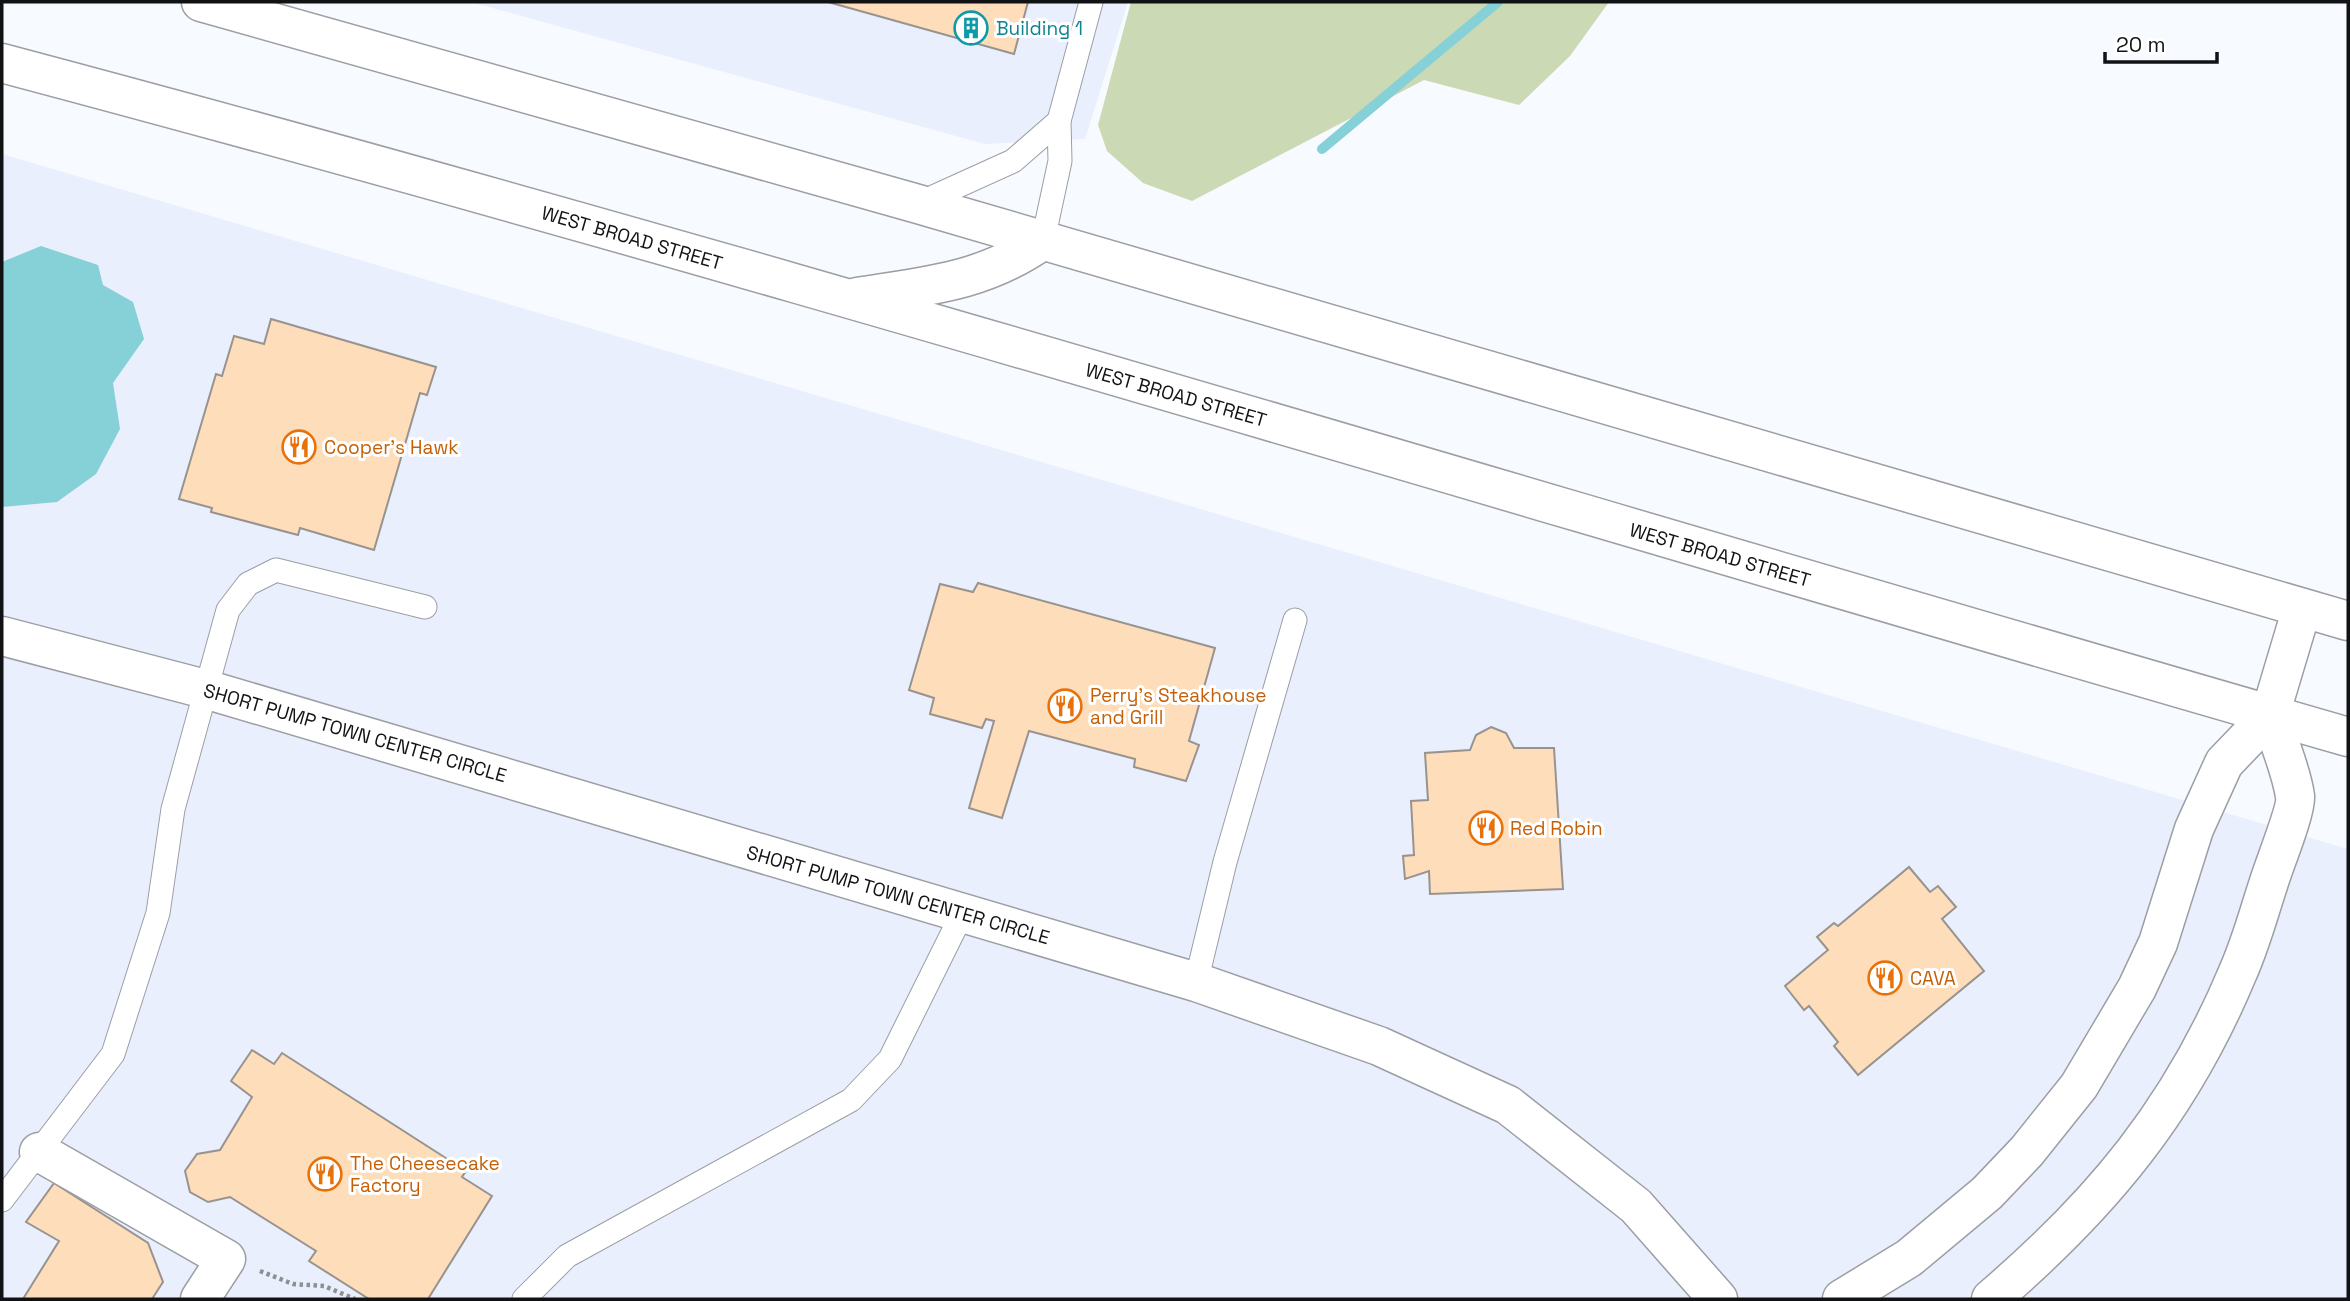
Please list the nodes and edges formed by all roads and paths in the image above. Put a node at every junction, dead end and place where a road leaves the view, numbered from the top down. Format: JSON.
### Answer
{"nodes":[{"id":1,"x":201,"y":2,"type":"edge"},
{"id":2,"x":1091,"y":2,"type":"edge"},
{"id":3,"x":241,"y":8,"type":"edge"},
{"id":4,"x":2,"y":63,"type":"edge"},
{"id":5,"x":1059,"y":121,"type":"junction"},
{"id":6,"x":918,"y":204,"type":"junction"},
{"id":7,"x":1043,"y":240,"type":"junction"},
{"id":8,"x":845,"y":298,"type":"junction"},
{"id":9,"x":425,"y":607,"type":"dead end"},
{"id":10,"x":2302,"y":608,"type":"junction"},
{"id":11,"x":1295,"y":620,"type":"dead end"},
{"id":12,"x":2348,"y":621,"type":"edge"},
{"id":13,"x":2,"y":636,"type":"edge"},
{"id":14,"x":205,"y":689,"type":"junction"},
{"id":15,"x":2270,"y":715,"type":"junction"},
{"id":16,"x":2348,"y":737,"type":"edge"},
{"id":17,"x":962,"y":914,"type":"junction"},
{"id":18,"x":1196,"y":982,"type":"junction"},
{"id":19,"x":38,"y":1152,"type":"junction"},
{"id":20,"x":2,"y":1200,"type":"edge"},
{"id":21,"x":293,"y":1284,"type":"dead end"},
{"id":22,"x":200,"y":1299,"type":"edge"},
{"id":23,"x":355,"y":1299,"type":"edge"},
{"id":24,"x":524,"y":1299,"type":"edge"},
{"id":25,"x":1718,"y":1299,"type":"edge"},
{"id":26,"x":1842,"y":1299,"type":"edge"},
{"id":27,"x":1991,"y":1299,"type":"edge"}],
"edges":[{"from":1,"to":3,"type":"main road"},
{"from":2,"to":5,"type":"lane"},
{"from":3,"to":6,"type":"main road"},
{"from":4,"to":8,"type":"main road","name":"WEST BROAD STREET"},
{"from":5,"to":6,"type":"lane"},
{"from":5,"to":7,"type":"lane"},
{"from":6,"to":7,"type":"main road"},
{"from":7,"to":8,"type":"main road"},
{"from":7,"to":10,"type":"main road"},
{"from":8,"to":15,"type":"main road","name":"WEST BROAD STREET"},
{"from":9,"to":14,"type":"lane"},
{"from":10,"to":12,"type":"main road"},
{"from":10,"to":15,"type":"main road"},
{"from":11,"to":18,"type":"lane"},
{"from":13,"to":14,"type":"main road","name":"SHORT PUMP TOWN CENTER CIRCLE"},
{"from":14,"to":17,"type":"main road","name":"SHORT PUMP TOWN CENTER CIRCLE"},
{"from":14,"to":19,"type":"lane"},
{"from":15,"to":16,"type":"main road","name":"WEST BROAD STREET"},
{"from":15,"to":26,"type":"main road"},
{"from":15,"to":27,"type":"main road"},
{"from":17,"to":18,"type":"main road","name":"SHORT PUMP TOWN CENTER CIRCLE"},
{"from":17,"to":24,"type":"lane"},
{"from":18,"to":25,"type":"main road","name":"SHORT PUMP TOWN CENTER CIRCLE"},
{"from":19,"to":20,"type":"lane"},
{"from":19,"to":22,"type":"main road"},
{"from":21,"to":23,"type":"path"}]}
